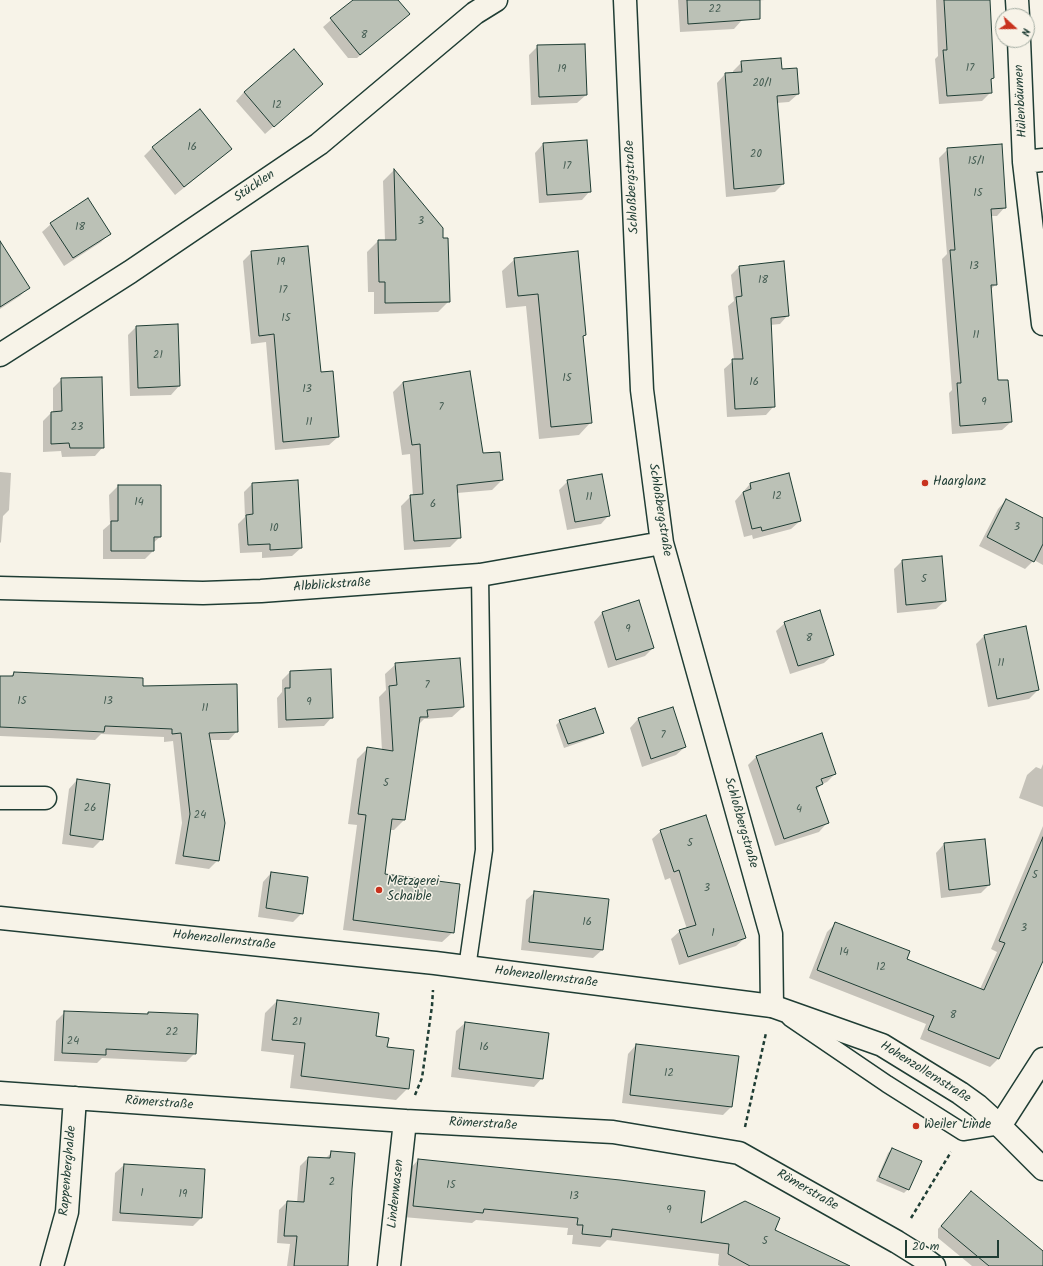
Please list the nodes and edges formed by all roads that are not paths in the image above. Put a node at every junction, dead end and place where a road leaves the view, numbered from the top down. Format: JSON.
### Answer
{"nodes":[{"id":1,"x":496,"y":0,"type":"edge"},
{"id":2,"x":625,"y":0,"type":"edge"},
{"id":3,"x":1020,"y":48,"type":"edge"},
{"id":4,"x":1034,"y":161,"type":"edge"},
{"id":5,"x":1043,"y":324,"type":"edge"},
{"id":6,"x":0,"y":355,"type":"edge"},
{"id":7,"x":662,"y":543,"type":"junction"},
{"id":8,"x":480,"y":575,"type":"junction"},
{"id":9,"x":0,"y":588,"type":"edge"},
{"id":10,"x":0,"y":798,"type":"edge"},
{"id":11,"x":45,"y":798,"type":"dead end"},
{"id":12,"x":0,"y":918,"type":"edge"},
{"id":13,"x":467,"y":968,"type":"junction"},
{"id":14,"x":772,"y":1006,"type":"junction"},
{"id":15,"x":1043,"y":1059,"type":"edge"},
{"id":16,"x":0,"y":1093,"type":"edge"},
{"id":17,"x":75,"y":1098,"type":"junction"},
{"id":18,"x":405,"y":1121,"type":"junction"},
{"id":19,"x":1000,"y":1126,"type":"junction"},
{"id":20,"x":1043,"y":1169,"type":"edge"},
{"id":21,"x":928,"y":1264,"type":"edge"},
{"id":22,"x":52,"y":1266,"type":"edge"},
{"id":23,"x":389,"y":1266,"type":"edge"}],
"edges":[{"from":1,"to":6,"type":"street","name":"Stücklen"},
{"from":2,"to":7,"type":"street","name":"Schloßbergstraße"},
{"from":3,"to":4,"type":"street","name":"Hülenbäumen"},
{"from":4,"to":5,"type":"street","name":"Hülenbäumen"},
{"from":7,"to":8,"type":"street","name":"Albblickstraße"},
{"from":7,"to":14,"type":"street","name":"Schloßbergstraße"},
{"from":8,"to":9,"type":"street","name":"Albblickstraße"},
{"from":8,"to":13,"type":"lane"},
{"from":10,"to":11,"type":"street"},
{"from":12,"to":13,"type":"street","name":"Hohenzollernstraße"},
{"from":13,"to":14,"type":"street","name":"Hohenzollernstraße"},
{"from":14,"to":19,"type":"street","name":"Hohenzollernstraße"},
{"from":14,"to":19,"type":"lane"},
{"from":15,"to":19,"type":"street"},
{"from":16,"to":17,"type":"street","name":"Römerstraße"},
{"from":17,"to":18,"type":"street","name":"Römerstraße"},
{"from":17,"to":22,"type":"street","name":"Rappenberghalde"},
{"from":18,"to":21,"type":"street","name":"Römerstraße"},
{"from":18,"to":23,"type":"street","name":"Lindenwasen"},
{"from":19,"to":20,"type":"street","name":"Hohenzollernstraße"}]}
